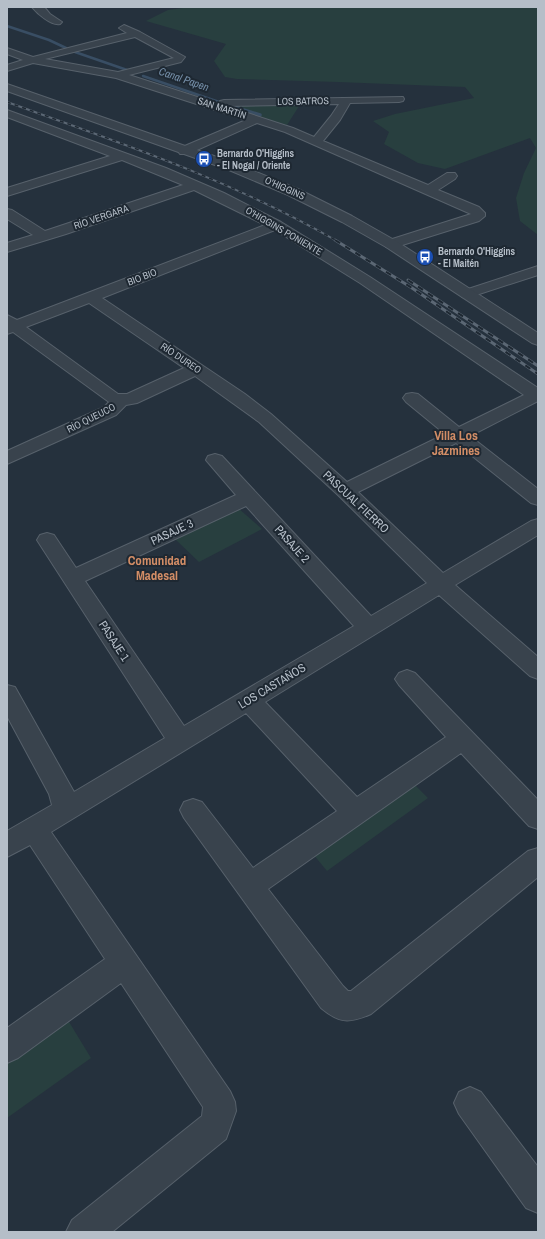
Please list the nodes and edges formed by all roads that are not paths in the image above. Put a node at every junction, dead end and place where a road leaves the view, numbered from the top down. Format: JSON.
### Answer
{"nodes":[{"id":1,"x":36,"y":7,"type":"edge"},
{"id":2,"x":57,"y":22,"type":"dead end"},
{"id":3,"x":123,"y":27,"type":"dead end"},
{"id":4,"x":136,"y":34,"type":"junction"},
{"id":5,"x":76,"y":48,"type":"junction"},
{"id":6,"x":7,"y":52,"type":"edge"},
{"id":7,"x":90,"y":54,"type":"dead end"},
{"id":8,"x":33,"y":60,"type":"junction"},
{"id":9,"x":7,"y":68,"type":"edge"},
{"id":10,"x":118,"y":75,"type":"junction"},
{"id":11,"x":7,"y":87,"type":"edge"},
{"id":12,"x":399,"y":99,"type":"dead end"},
{"id":13,"x":347,"y":100,"type":"junction"},
{"id":14,"x":206,"y":103,"type":"junction"},
{"id":15,"x":7,"y":113,"type":"edge"},
{"id":16,"x":257,"y":119,"type":"junction"},
{"id":17,"x":34,"y":123,"type":"junction"},
{"id":18,"x":14,"y":129,"type":"dead end"},
{"id":19,"x":317,"y":140,"type":"junction"},
{"id":20,"x":184,"y":150,"type":"junction"},
{"id":21,"x":122,"y":156,"type":"junction"},
{"id":22,"x":451,"y":176,"type":"dead end"},
{"id":23,"x":195,"y":185,"type":"junction"},
{"id":24,"x":429,"y":190,"type":"junction"},
{"id":25,"x":7,"y":192,"type":"edge"},
{"id":26,"x":7,"y":213,"type":"edge"},
{"id":27,"x":276,"y":225,"type":"junction"},
{"id":28,"x":43,"y":236,"type":"junction"},
{"id":29,"x":391,"y":244,"type":"junction"},
{"id":30,"x":7,"y":248,"type":"edge"},
{"id":31,"x":538,"y":270,"type":"edge"},
{"id":32,"x":467,"y":294,"type":"junction"},
{"id":33,"x":91,"y":297,"type":"junction"},
{"id":34,"x":10,"y":325,"type":"edge"},
{"id":35,"x":538,"y":340,"type":"edge"},
{"id":36,"x":196,"y":368,"type":"junction"},
{"id":37,"x":537,"y":395,"type":"edge"},
{"id":38,"x":412,"y":398,"type":"dead end"},
{"id":39,"x":121,"y":400,"type":"junction"},
{"id":40,"x":269,"y":422,"type":"joint"},
{"id":41,"x":459,"y":434,"type":"junction"},
{"id":42,"x":7,"y":458,"type":"edge"},
{"id":43,"x":215,"y":460,"type":"dead end"},
{"id":44,"x":345,"y":491,"type":"junction"},
{"id":45,"x":249,"y":496,"type":"junction"},
{"id":46,"x":538,"y":499,"type":"edge"},
{"id":47,"x":538,"y":526,"type":"edge"},
{"id":48,"x":47,"y":540,"type":"dead end"},
{"id":49,"x":73,"y":578,"type":"junction"},
{"id":50,"x":442,"y":584,"type":"junction"},
{"id":51,"x":369,"y":628,"type":"junction"},
{"id":52,"x":538,"y":670,"type":"edge"},
{"id":53,"x":407,"y":679,"type":"dead end"},
{"id":54,"x":7,"y":694,"type":"edge"},
{"id":55,"x":248,"y":700,"type":"junction"},
{"id":56,"x":462,"y":738,"type":"junction"},
{"id":57,"x":180,"y":741,"type":"junction"},
{"id":58,"x":66,"y":810,"type":"junction"},
{"id":59,"x":193,"y":810,"type":"dead end"},
{"id":60,"x":355,"y":813,"type":"junction"},
{"id":61,"x":538,"y":818,"type":"edge"},
{"id":62,"x":34,"y":829,"type":"junction"},
{"id":63,"x":7,"y":845,"type":"edge"},
{"id":64,"x":538,"y":860,"type":"edge"},
{"id":65,"x":250,"y":886,"type":"junction"},
{"id":66,"x":125,"y":963,"type":"junction"},
{"id":67,"x":7,"y":1047,"type":"edge"},
{"id":68,"x":470,"y":1103,"type":"dead end"},
{"id":69,"x":538,"y":1196,"type":"edge"},
{"id":70,"x":84,"y":1232,"type":"edge"}],
"edges":[{"from":1,"to":2,"type":"street"},
{"from":3,"to":4,"type":"street"},
{"from":4,"to":5,"type":"street"},
{"from":4,"to":10,"type":"street"},
{"from":5,"to":7,"type":"street"},
{"from":5,"to":8,"type":"street"},
{"from":6,"to":8,"type":"street","name":"SAN MARTÍN"},
{"from":8,"to":9,"type":"street"},
{"from":8,"to":10,"type":"street","name":"SAN MARTÍN"},
{"from":10,"to":14,"type":"street","name":"SAN MARTÍN"},
{"from":11,"to":20,"type":"street","name":"O'HIGGINS"},
{"from":12,"to":13,"type":"street","name":"LOS BATROS"},
{"from":13,"to":14,"type":"street","name":"LOS BATROS"},
{"from":13,"to":19,"type":"street"},
{"from":14,"to":16,"type":"street","name":"SAN MARTÍN"},
{"from":15,"to":17,"type":"street","name":"O'HIGGINS PONIENTE"},
{"from":16,"to":19,"type":"street","name":"SAN MARTÍN"},
{"from":16,"to":20,"type":"street"},
{"from":17,"to":18,"type":"street"},
{"from":17,"to":21,"type":"street","name":"O'HIGGINS PONIENTE"},
{"from":19,"to":24,"type":"street","name":"SAN MARTÍN"},
{"from":20,"to":29,"type":"street","name":"O'HIGGINS"},
{"from":21,"to":23,"type":"street","name":"O'HIGGINS PONIENTE"},
{"from":21,"to":25,"type":"street"},
{"from":22,"to":24,"type":"street"},
{"from":23,"to":27,"type":"street","name":"O'HIGGINS PONIENTE"},
{"from":23,"to":28,"type":"street","name":"RÍO VERGARA"},
{"from":24,"to":29,"type":"street","name":"SAN MARTÍN"},
{"from":26,"to":28,"type":"street"},
{"from":27,"to":33,"type":"street","name":"BIO BIO"},
{"from":27,"to":37,"type":"street","name":"O'HIGGINS PONIENTE"},
{"from":28,"to":30,"type":"street","name":"RÍO VERGARA"},
{"from":29,"to":32,"type":"street","name":"O'HIGGINS"},
{"from":31,"to":32,"type":"street"},
{"from":32,"to":35,"type":"street","name":"O'HIGGINS"},
{"from":33,"to":34,"type":"street","name":"BIO BIO"},
{"from":33,"to":36,"type":"street","name":"RÍO DUREO"},
{"from":34,"to":39,"type":"street"},
{"from":36,"to":39,"type":"street","name":"RÍO QUEUCO"},
{"from":36,"to":40,"type":"street","name":"RÍO DUREO"},
{"from":37,"to":41,"type":"street"},
{"from":38,"to":41,"type":"street"},
{"from":39,"to":42,"type":"street","name":"RÍO QUEUCO"},
{"from":40,"to":44,"type":"street","name":"PASCUAL FIERRO"},
{"from":41,"to":44,"type":"street"},
{"from":41,"to":46,"type":"street"},
{"from":43,"to":45,"type":"street","name":"PASAJE 2"},
{"from":44,"to":50,"type":"street","name":"PASCUAL FIERRO"},
{"from":45,"to":49,"type":"street","name":"PASAJE 3"},
{"from":45,"to":51,"type":"street","name":"PASAJE 2"},
{"from":47,"to":50,"type":"street","name":"LOS CASTAÑOS"},
{"from":48,"to":49,"type":"street","name":"PASAJE 1"},
{"from":49,"to":57,"type":"street","name":"PASAJE 1"},
{"from":50,"to":51,"type":"street","name":"LOS CASTAÑOS"},
{"from":50,"to":52,"type":"street","name":"PASCUAL FIERRO"},
{"from":51,"to":55,"type":"street","name":"LOS CASTAÑOS"},
{"from":53,"to":56,"type":"street"},
{"from":54,"to":58,"type":"street"},
{"from":55,"to":57,"type":"street","name":"LOS CASTAÑOS"},
{"from":55,"to":60,"type":"street"},
{"from":56,"to":60,"type":"street"},
{"from":56,"to":61,"type":"street"},
{"from":57,"to":58,"type":"street","name":"LOS CASTAÑOS"},
{"from":58,"to":62,"type":"street","name":"LOS CASTAÑOS"},
{"from":59,"to":65,"type":"street"},
{"from":60,"to":65,"type":"street"},
{"from":62,"to":63,"type":"street","name":"LOS CASTAÑOS"},
{"from":62,"to":66,"type":"street"},
{"from":64,"to":65,"type":"street"},
{"from":66,"to":67,"type":"street"},
{"from":66,"to":70,"type":"street"},
{"from":68,"to":69,"type":"street"}]}
